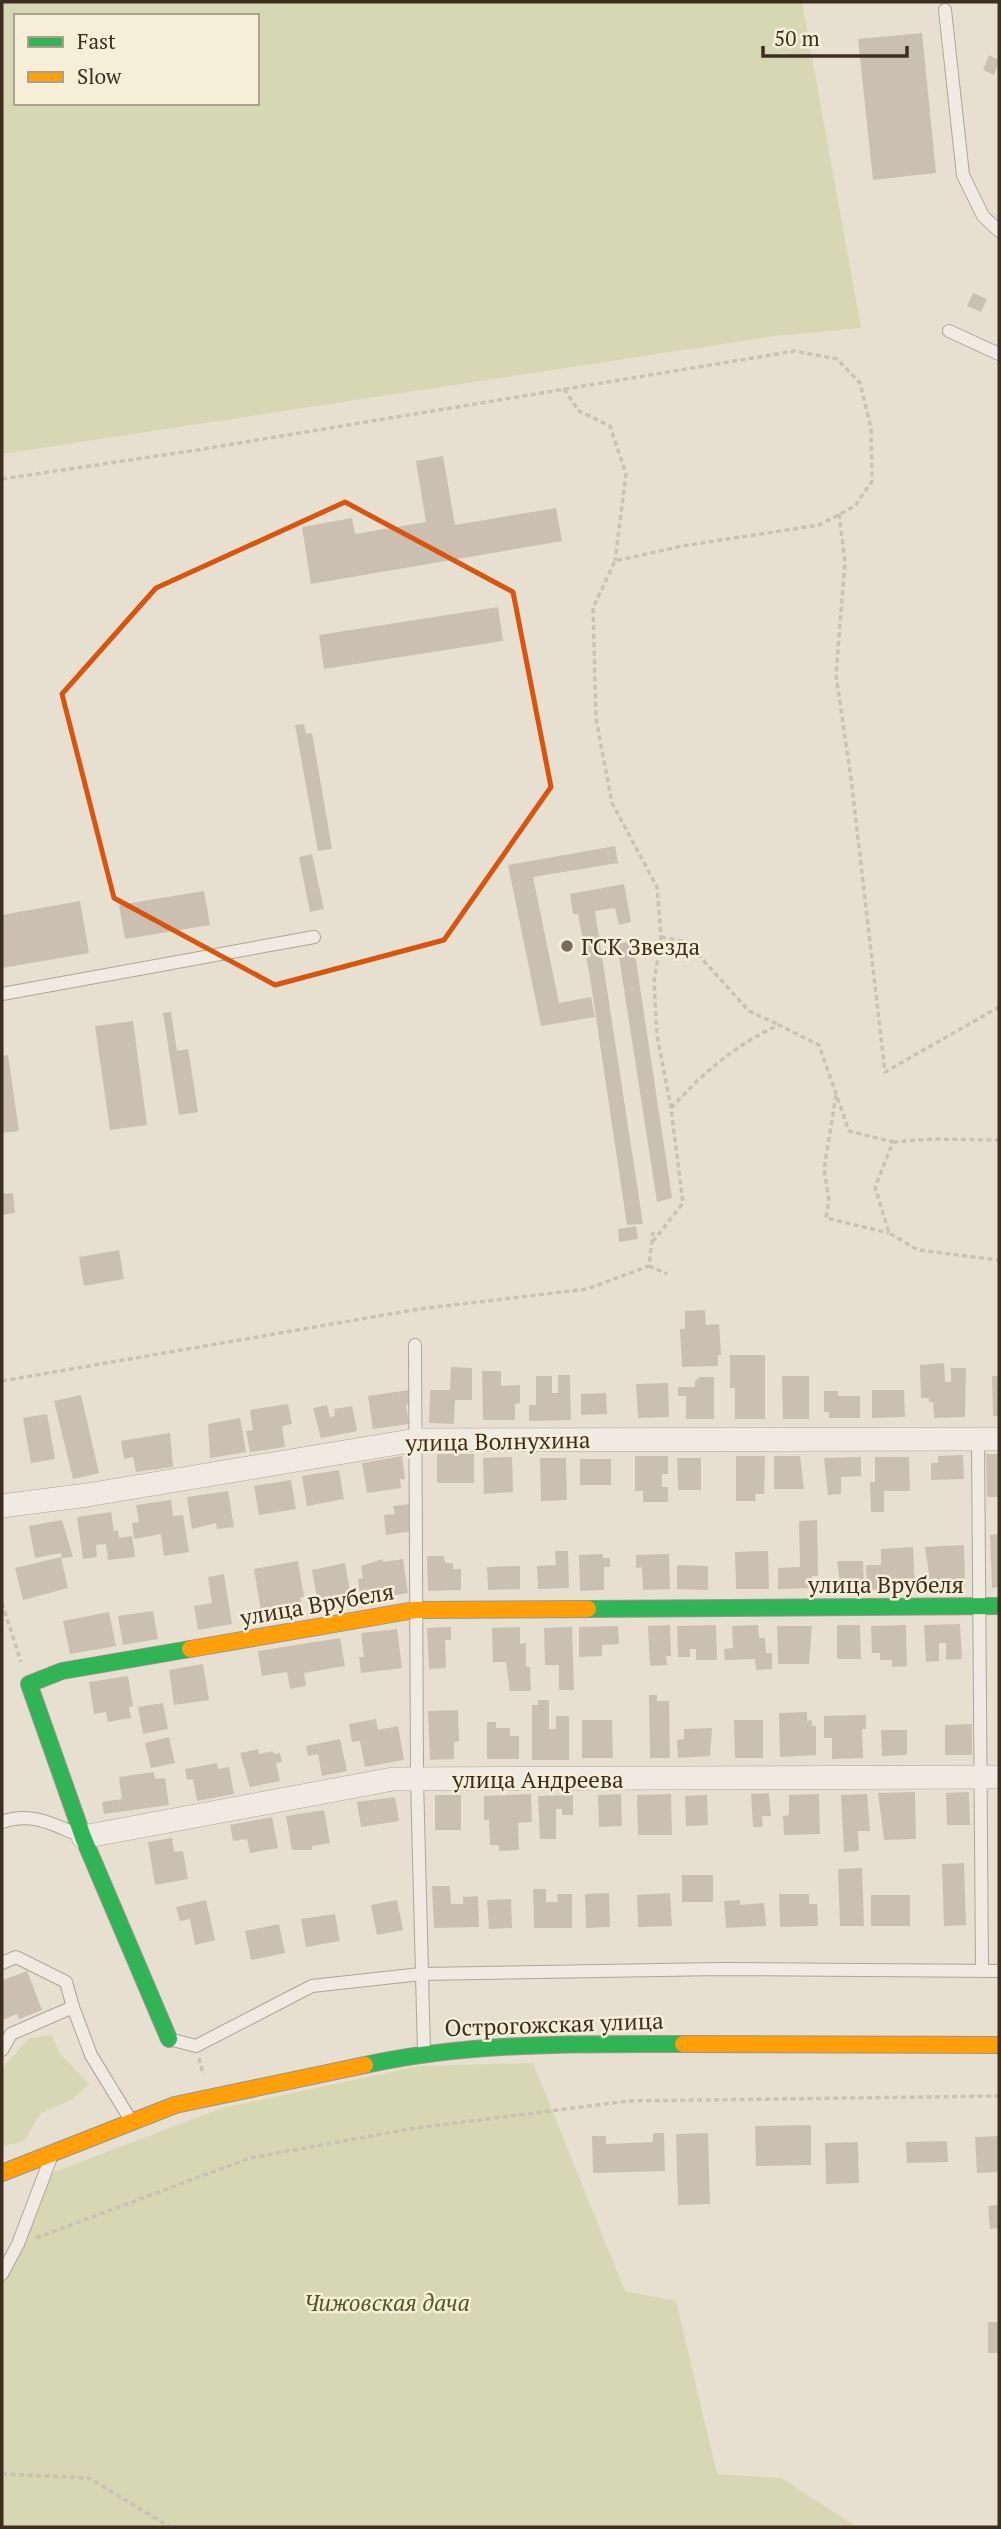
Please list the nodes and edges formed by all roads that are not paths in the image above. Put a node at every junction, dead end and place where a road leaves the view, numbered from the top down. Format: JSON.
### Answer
{"nodes":[{"id":1,"x":945,"y":10,"type":"dead end"},
{"id":2,"x":999,"y":231,"type":"edge"},
{"id":3,"x":948,"y":331,"type":"dead end"},
{"id":4,"x":999,"y":355,"type":"edge"},
{"id":5,"x":314,"y":937,"type":"dead end"},
{"id":6,"x":2,"y":994,"type":"edge"},
{"id":7,"x":415,"y":1345,"type":"dead end"},
{"id":8,"x":988,"y":1439,"type":"edge"},
{"id":9,"x":416,"y":1440,"type":"junction"},
{"id":10,"x":2,"y":1506,"type":"edge"},
{"id":11,"x":999,"y":1605,"type":"edge"},
{"id":12,"x":977,"y":1606,"type":"junction"},
{"id":13,"x":415,"y":1610,"type":"junction"},
{"id":14,"x":990,"y":1777,"type":"edge"},
{"id":15,"x":417,"y":1779,"type":"junction"},
{"id":16,"x":2,"y":1822,"type":"edge"},
{"id":17,"x":83,"y":1837,"type":"junction"},
{"id":18,"x":2,"y":1963,"type":"edge"},
{"id":19,"x":982,"y":1971,"type":"junction"},
{"id":20,"x":999,"y":1971,"type":"edge"},
{"id":21,"x":421,"y":1974,"type":"junction"},
{"id":22,"x":73,"y":2007,"type":"junction"},
{"id":23,"x":169,"y":2039,"type":"joint"},
{"id":24,"x":999,"y":2045,"type":"edge"},
{"id":25,"x":2,"y":2050,"type":"edge"},
{"id":26,"x":424,"y":2052,"type":"junction"},
{"id":27,"x":132,"y":2123,"type":"junction"},
{"id":28,"x":52,"y":2153,"type":"junction"},
{"id":29,"x":2,"y":2173,"type":"edge"},
{"id":30,"x":2,"y":2274,"type":"edge"}],
"edges":[{"from":1,"to":2,"type":"lane"},
{"from":3,"to":4,"type":"lane"},
{"from":5,"to":6,"type":"lane"},
{"from":7,"to":9,"type":"lane"},
{"from":8,"to":9,"type":"street","name":"улица Волнухина"},
{"from":8,"to":12,"type":"lane"},
{"from":9,"to":10,"type":"street","name":"улица Волнухина"},
{"from":9,"to":13,"type":"lane"},
{"from":11,"to":12,"type":"street","name":"улица Врубеля"},
{"from":12,"to":13,"type":"street","name":"улица Врубеля"},
{"from":12,"to":14,"type":"lane"},
{"from":13,"to":15,"type":"lane"},
{"from":13,"to":17,"type":"street","name":"улица Врубеля"},
{"from":14,"to":15,"type":"street","name":"улица Андреева"},
{"from":14,"to":19,"type":"lane"},
{"from":15,"to":17,"type":"street","name":"улица Андреева"},
{"from":15,"to":21,"type":"lane"},
{"from":16,"to":17,"type":"lane"},
{"from":17,"to":23,"type":"street"},
{"from":18,"to":22,"type":"lane"},
{"from":19,"to":20,"type":"lane"},
{"from":19,"to":21,"type":"lane"},
{"from":21,"to":23,"type":"lane"},
{"from":21,"to":26,"type":"lane"},
{"from":22,"to":25,"type":"lane"},
{"from":22,"to":27,"type":"lane"},
{"from":24,"to":26,"type":"street","name":"Острогожская улица"},
{"from":26,"to":27,"type":"street","name":"Острогожская улица"},
{"from":27,"to":28,"type":"street","name":"Острогожская улица"},
{"from":28,"to":29,"type":"street","name":"Острогожская улица"},
{"from":28,"to":30,"type":"lane"}]}
